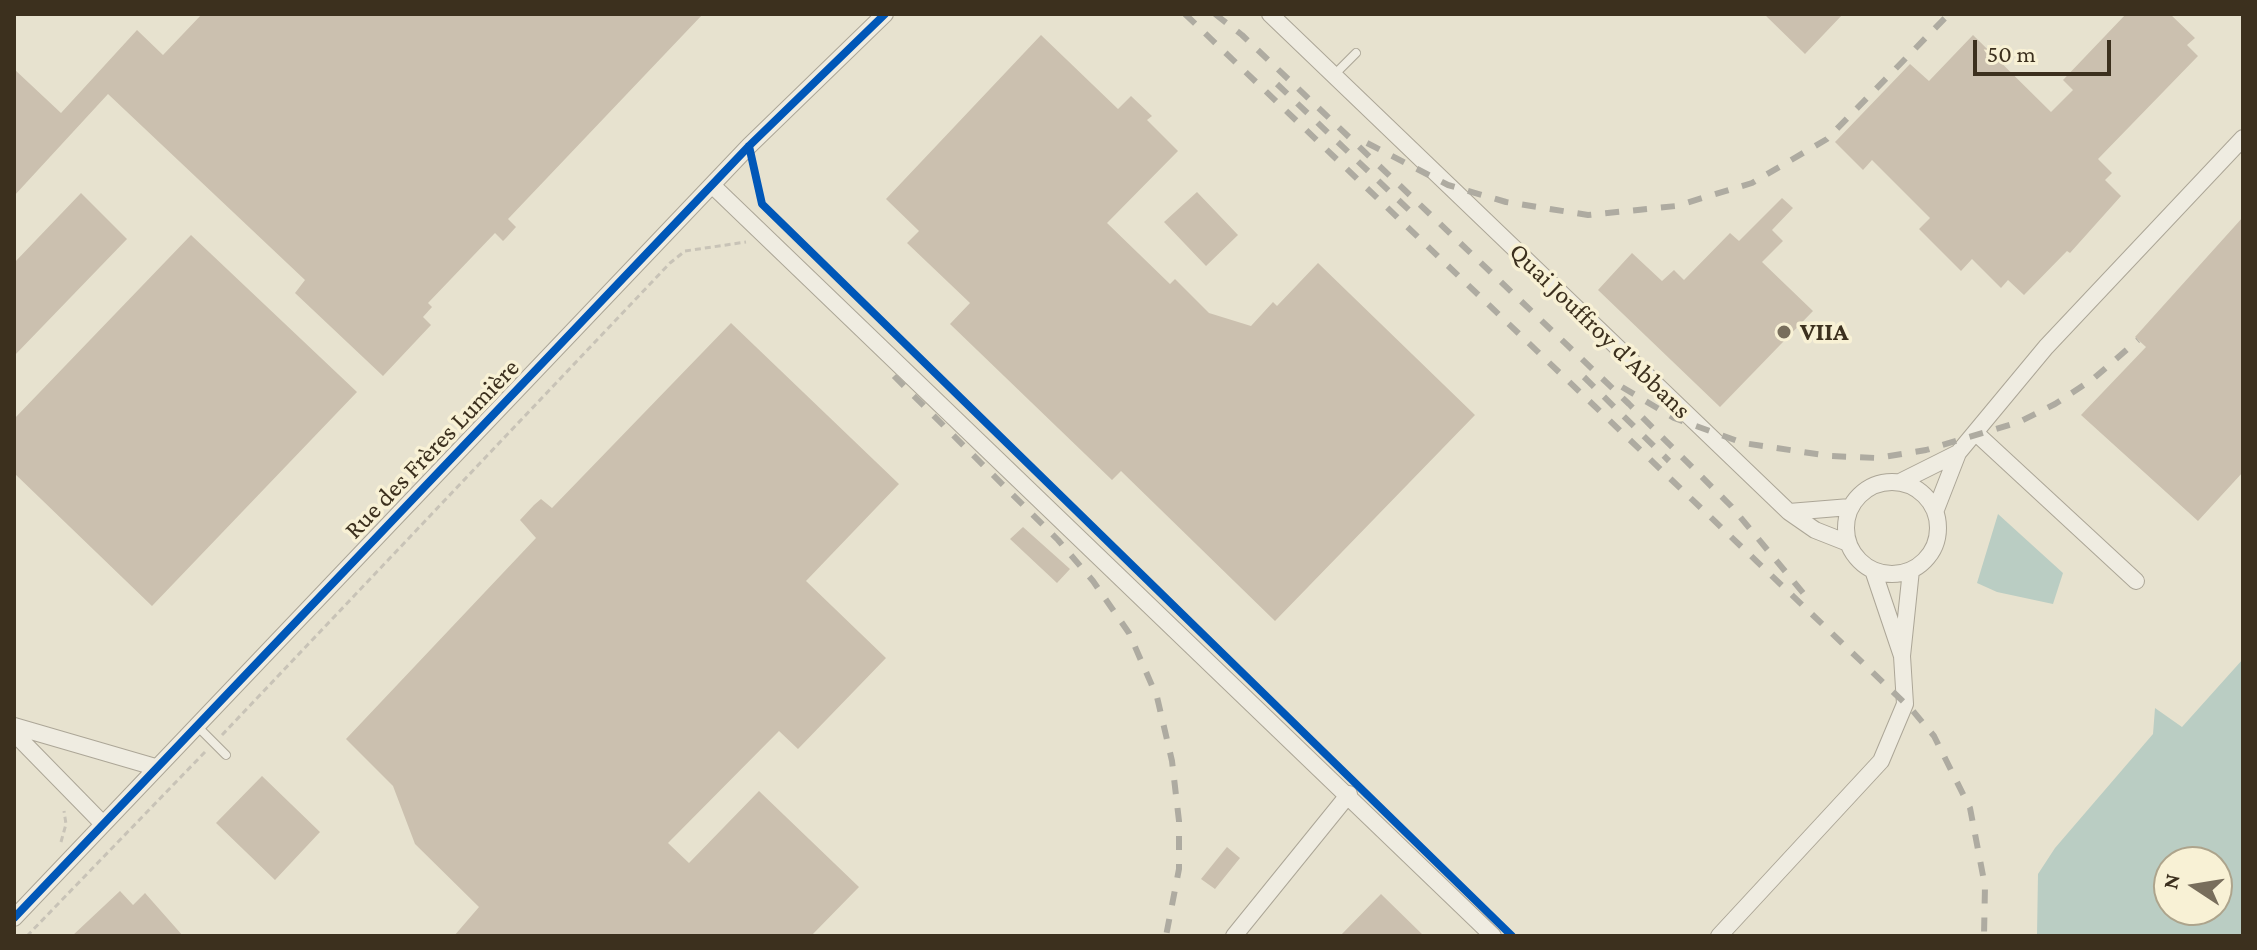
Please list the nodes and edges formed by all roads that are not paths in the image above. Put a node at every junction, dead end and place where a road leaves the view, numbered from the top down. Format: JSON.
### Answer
{"nodes":[{"id":1,"x":885,"y":14,"type":"edge"},
{"id":2,"x":1270,"y":14,"type":"edge"},
{"id":3,"x":1356,"y":53,"type":"dead end"},
{"id":4,"x":1333,"y":75,"type":"junction"},
{"id":5,"x":2243,"y":138,"type":"edge"},
{"id":6,"x":713,"y":186,"type":"junction"},
{"id":7,"x":1977,"y":434,"type":"junction"},
{"id":8,"x":1958,"y":453,"type":"junction"},
{"id":9,"x":1900,"y":482,"type":"junction"},
{"id":10,"x":1850,"y":507,"type":"junction"},
{"id":11,"x":1789,"y":512,"type":"junction"},
{"id":12,"x":1935,"y":512,"type":"junction"},
{"id":13,"x":1848,"y":543,"type":"junction"},
{"id":14,"x":1873,"y":570,"type":"junction"},
{"id":15,"x":1911,"y":570,"type":"junction"},
{"id":16,"x":2136,"y":581,"type":"dead end"},
{"id":17,"x":1902,"y":656,"type":"junction"},
{"id":18,"x":196,"y":725,"type":"junction"},
{"id":19,"x":14,"y":726,"type":"edge"},
{"id":20,"x":14,"y":733,"type":"edge"},
{"id":21,"x":226,"y":755,"type":"dead end"},
{"id":22,"x":155,"y":767,"type":"junction"},
{"id":23,"x":1349,"y":794,"type":"junction"},
{"id":24,"x":103,"y":824,"type":"junction"},
{"id":25,"x":14,"y":918,"type":"edge"},
{"id":26,"x":1234,"y":936,"type":"edge"},
{"id":27,"x":1493,"y":936,"type":"edge"},
{"id":28,"x":1719,"y":936,"type":"edge"}],
"edges":[{"from":1,"to":6,"type":"street","name":"Rue des Frères Lumière"},
{"from":2,"to":4,"type":"street","name":"Quai Jouffroy d'Abbans"},
{"from":3,"to":4,"type":"lane"},
{"from":4,"to":11,"type":"street","name":"Quai Jouffroy d'Abbans"},
{"from":5,"to":7,"type":"street"},
{"from":6,"to":18,"type":"street","name":"Rue des Frères Lumière"},
{"from":6,"to":23,"type":"street"},
{"from":7,"to":8,"type":"street"},
{"from":7,"to":16,"type":"street"},
{"from":8,"to":9,"type":"street"},
{"from":8,"to":12,"type":"street"},
{"from":9,"to":10,"type":"street"},
{"from":9,"to":12,"type":"street"},
{"from":10,"to":11,"type":"street"},
{"from":10,"to":13,"type":"street"},
{"from":11,"to":13,"type":"street","name":"Quai Jouffroy d'Abbans"},
{"from":12,"to":15,"type":"street"},
{"from":13,"to":14,"type":"street"},
{"from":14,"to":15,"type":"street"},
{"from":14,"to":17,"type":"street"},
{"from":15,"to":17,"type":"street"},
{"from":17,"to":28,"type":"street"},
{"from":18,"to":21,"type":"lane"},
{"from":18,"to":22,"type":"street","name":"Rue des Frères Lumière"},
{"from":19,"to":22,"type":"street"},
{"from":20,"to":24,"type":"street"},
{"from":22,"to":24,"type":"street","name":"Rue des Frères Lumière"},
{"from":23,"to":26,"type":"street"},
{"from":23,"to":27,"type":"street"},
{"from":24,"to":25,"type":"street","name":"Rue des Frères Lumière"}]}
